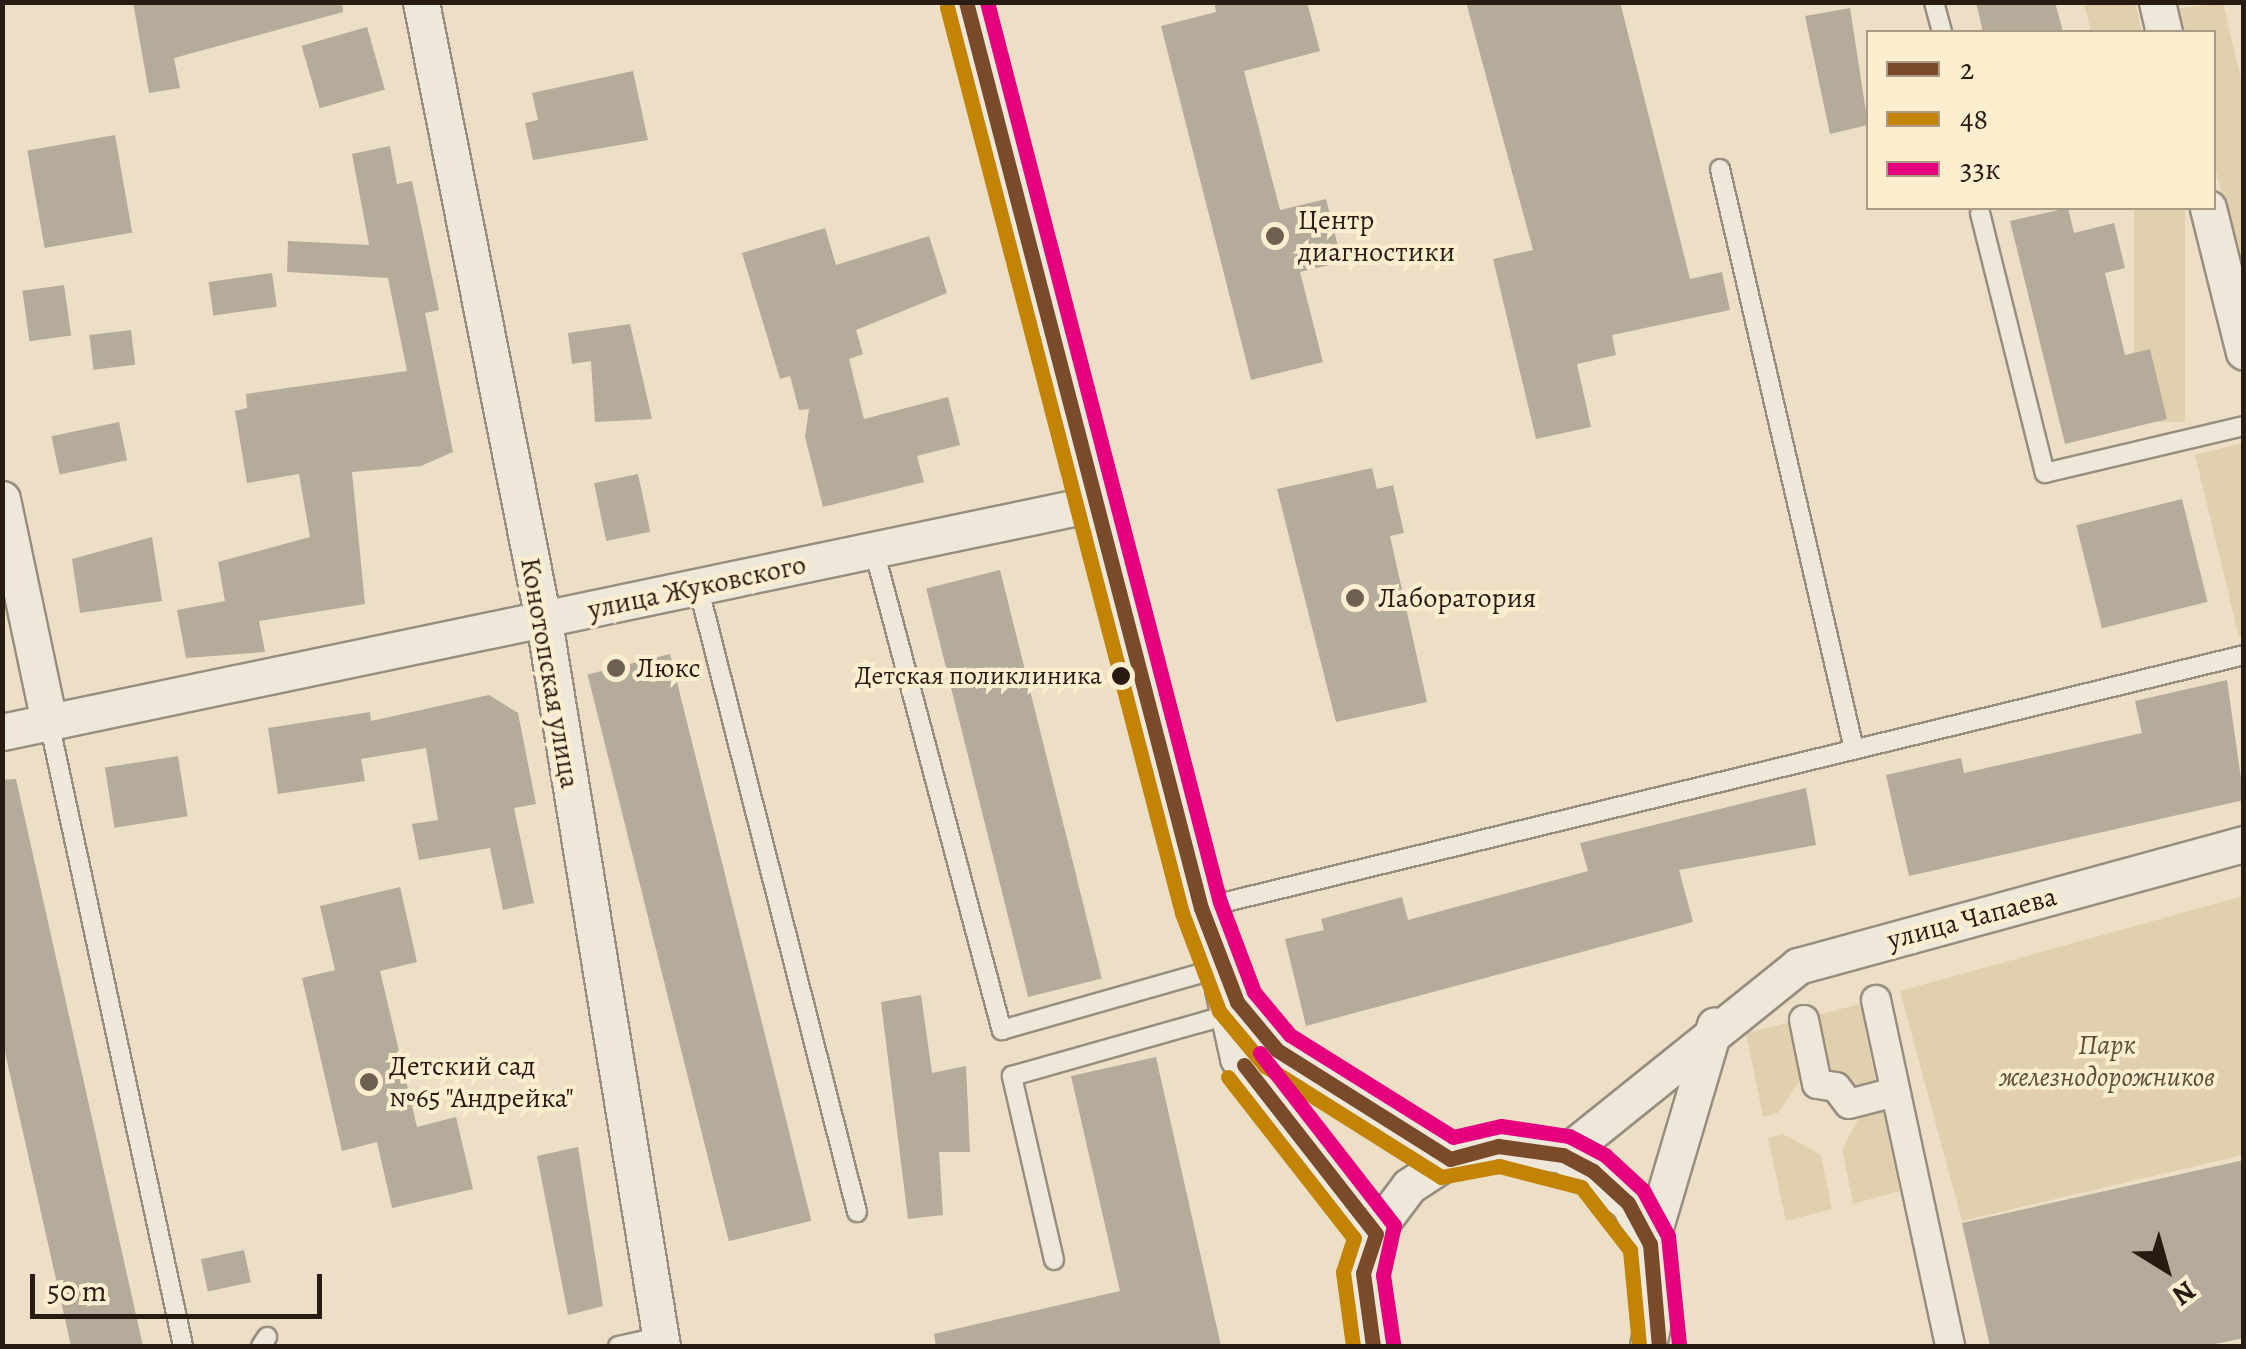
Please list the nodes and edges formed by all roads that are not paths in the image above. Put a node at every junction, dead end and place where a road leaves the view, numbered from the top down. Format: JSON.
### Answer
{"nodes":[{"id":1,"x":420,"y":2,"type":"edge"},
{"id":2,"x":966,"y":2,"type":"edge"},
{"id":3,"x":1934,"y":2,"type":"edge"},
{"id":4,"x":2157,"y":2,"type":"edge"},
{"id":5,"x":1941,"y":30,"type":"edge"},
{"id":6,"x":2164,"y":30,"type":"edge"},
{"id":7,"x":1720,"y":169,"type":"dead end"},
{"id":8,"x":2208,"y":210,"type":"edge"},
{"id":9,"x":1980,"y":213,"type":"dead end"},
{"id":10,"x":2244,"y":352,"type":"edge"},
{"id":11,"x":2244,"y":426,"type":"edge"},
{"id":12,"x":2,"y":499,"type":"edge"},
{"id":13,"x":1098,"y":503,"type":"junction"},
{"id":14,"x":874,"y":550,"type":"junction"},
{"id":15,"x":698,"y":586,"type":"junction"},
{"id":16,"x":542,"y":619,"type":"junction"},
{"id":17,"x":2244,"y":655,"type":"edge"},
{"id":18,"x":50,"y":722,"type":"junction"},
{"id":19,"x":2,"y":732,"type":"edge"},
{"id":20,"x":1854,"y":750,"type":"junction"},
{"id":21,"x":2244,"y":844,"type":"edge"},
{"id":22,"x":1201,"y":908,"type":"junction"},
{"id":23,"x":1220,"y":968,"type":"junction"},
{"id":24,"x":1876,"y":1000,"type":"dead end"},
{"id":25,"x":1232,"y":1009,"type":"junction"},
{"id":26,"x":1804,"y":1020,"type":"dead end"},
{"id":27,"x":1715,"y":1024,"type":"junction"},
{"id":28,"x":1896,"y":1092,"type":"junction"},
{"id":29,"x":1563,"y":1155,"type":"junction"},
{"id":30,"x":1450,"y":1159,"type":"junction"},
{"id":31,"x":856,"y":1212,"type":"dead end"},
{"id":32,"x":1376,"y":1234,"type":"junction"},
{"id":33,"x":1650,"y":1244,"type":"junction"},
{"id":34,"x":1054,"y":1260,"type":"dead end"},
{"id":35,"x":660,"y":1342,"type":"edge"},
{"id":36,"x":1653,"y":1344,"type":"edge"},
{"id":37,"x":183,"y":1346,"type":"edge"},
{"id":38,"x":618,"y":1346,"type":"edge"},
{"id":39,"x":1373,"y":1346,"type":"edge"},
{"id":40,"x":1950,"y":1346,"type":"edge"}],
"edges":[{"from":1,"to":16,"type":"street","name":"Конотопская улица"},
{"from":2,"to":13,"type":"street"},
{"from":3,"to":5,"type":"lane"},
{"from":4,"to":6,"type":"street"},
{"from":7,"to":20,"type":"lane"},
{"from":8,"to":10,"type":"street"},
{"from":9,"to":11,"type":"lane"},
{"from":12,"to":18,"type":"street"},
{"from":13,"to":14,"type":"street","name":"улица Жуковского"},
{"from":13,"to":22,"type":"street"},
{"from":14,"to":15,"type":"street","name":"улица Жуковского"},
{"from":14,"to":23,"type":"lane"},
{"from":15,"to":16,"type":"street","name":"улица Жуковского"},
{"from":15,"to":31,"type":"lane"},
{"from":16,"to":18,"type":"street","name":"улица Жуковского"},
{"from":16,"to":35,"type":"street","name":"Конотопская улица"},
{"from":17,"to":20,"type":"lane"},
{"from":18,"to":19,"type":"street","name":"улица Жуковского"},
{"from":18,"to":37,"type":"lane"},
{"from":20,"to":22,"type":"lane"},
{"from":21,"to":27,"type":"street","name":"улица Чапаева"},
{"from":22,"to":23,"type":"street"},
{"from":23,"to":25,"type":"street"},
{"from":24,"to":28,"type":"street"},
{"from":25,"to":30,"type":"street"},
{"from":25,"to":32,"type":"street"},
{"from":25,"to":34,"type":"lane"},
{"from":26,"to":28,"type":"street"},
{"from":27,"to":29,"type":"street","name":"улица Чапаева"},
{"from":27,"to":33,"type":"street"},
{"from":28,"to":40,"type":"street"},
{"from":29,"to":30,"type":"street"},
{"from":29,"to":33,"type":"street"},
{"from":30,"to":32,"type":"street"},
{"from":32,"to":39,"type":"street"},
{"from":33,"to":36,"type":"street"},
{"from":35,"to":38,"type":"lane"}]}
